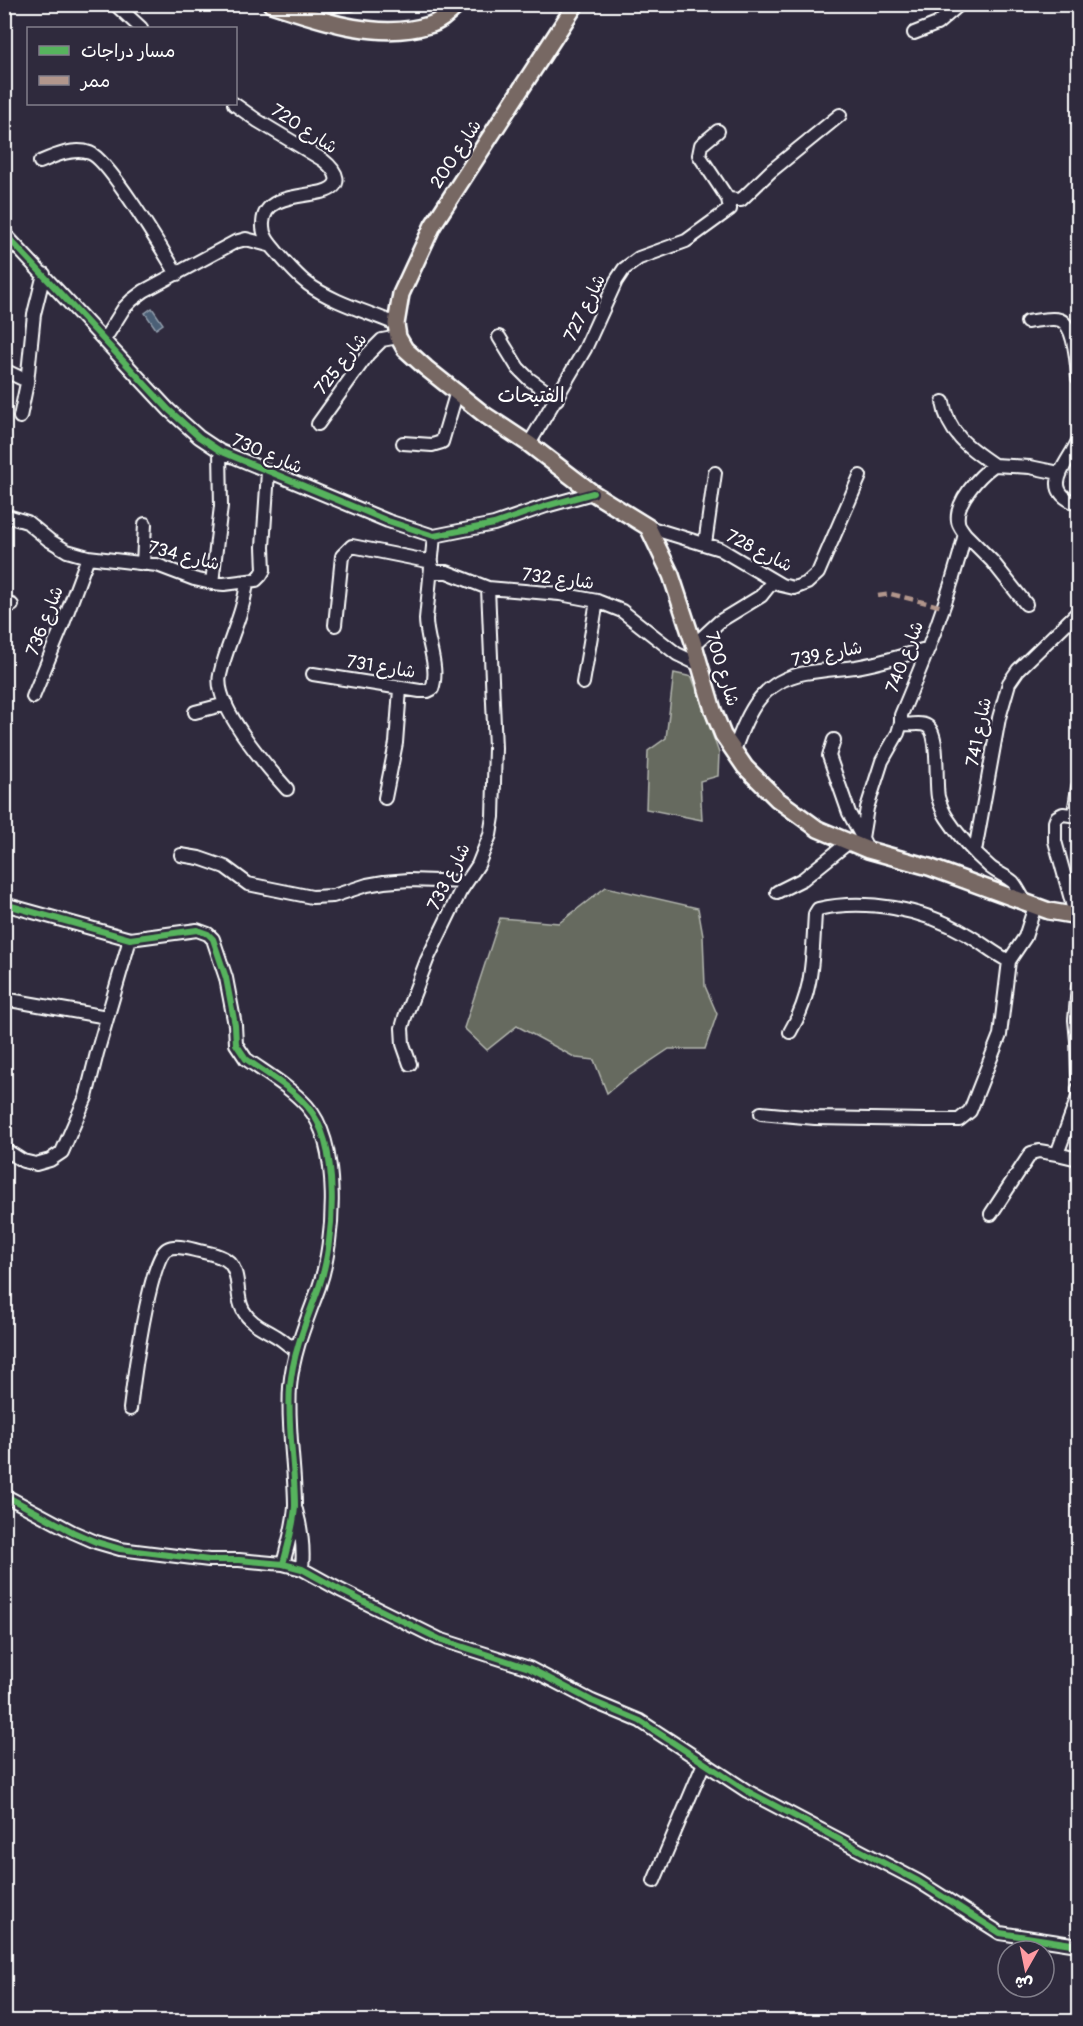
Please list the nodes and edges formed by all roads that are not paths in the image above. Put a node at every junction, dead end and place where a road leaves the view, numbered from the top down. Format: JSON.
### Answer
{"nodes":[{"id":1,"x":115,"y":4,"type":"edge"},
{"id":2,"x":271,"y":4,"type":"edge"},
{"id":3,"x":351,"y":4,"type":"edge"},
{"id":4,"x":459,"y":4,"type":"edge"},
{"id":5,"x":576,"y":4,"type":"edge"},
{"id":6,"x":960,"y":4,"type":"edge"},
{"id":7,"x":303,"y":14,"type":"junction"},
{"id":8,"x":140,"y":27,"type":"edge"},
{"id":9,"x":914,"y":33,"type":"dead end"},
{"id":10,"x":235,"y":105,"type":"edge"},
{"id":11,"x":840,"y":115,"type":"dead end"},
{"id":12,"x":718,"y":131,"type":"dead end"},
{"id":13,"x":40,"y":162,"type":"dead end"},
{"id":14,"x":729,"y":199,"type":"junction"},
{"id":15,"x":4,"y":233,"type":"edge"},
{"id":16,"x":272,"y":246,"type":"junction"},
{"id":17,"x":177,"y":273,"type":"junction"},
{"id":18,"x":44,"y":274,"type":"junction"},
{"id":19,"x":1027,"y":322,"type":"dead end"},
{"id":20,"x":397,"y":330,"type":"junction"},
{"id":21,"x":499,"y":337,"type":"dead end"},
{"id":22,"x":104,"y":340,"type":"junction"},
{"id":23,"x":4,"y":370,"type":"edge"},
{"id":24,"x":1078,"y":378,"type":"edge"},
{"id":25,"x":27,"y":381,"type":"junction"},
{"id":26,"x":457,"y":392,"type":"junction"},
{"id":27,"x":557,"y":399,"type":"junction"},
{"id":28,"x":943,"y":402,"type":"dead end"},
{"id":29,"x":20,"y":417,"type":"dead end"},
{"id":30,"x":318,"y":424,"type":"dead end"},
{"id":31,"x":1078,"y":441,"type":"edge"},
{"id":32,"x":403,"y":443,"type":"dead end"},
{"id":33,"x":529,"y":444,"type":"junction"},
{"id":34,"x":220,"y":451,"type":"junction"},
{"id":35,"x":994,"y":465,"type":"junction"},
{"id":36,"x":268,"y":472,"type":"junction"},
{"id":37,"x":715,"y":473,"type":"dead end"},
{"id":38,"x":1059,"y":473,"type":"junction"},
{"id":39,"x":860,"y":476,"type":"dead end"},
{"id":40,"x":593,"y":493,"type":"junction"},
{"id":41,"x":1078,"y":504,"type":"edge"},
{"id":42,"x":4,"y":515,"type":"edge"},
{"id":43,"x":145,"y":524,"type":"dead end"},
{"id":44,"x":648,"y":527,"type":"junction"},
{"id":45,"x":965,"y":534,"type":"junction"},
{"id":46,"x":434,"y":536,"type":"junction"},
{"id":47,"x":705,"y":544,"type":"junction"},
{"id":48,"x":88,"y":557,"type":"junction"},
{"id":49,"x":143,"y":564,"type":"junction"},
{"id":50,"x":432,"y":567,"type":"junction"},
{"id":51,"x":246,"y":581,"type":"junction"},
{"id":52,"x":773,"y":581,"type":"junction"},
{"id":53,"x":212,"y":583,"type":"junction"},
{"id":54,"x":488,"y":588,"type":"junction"},
{"id":55,"x":597,"y":601,"type":"junction"},
{"id":56,"x":1026,"y":604,"type":"dead end"},
{"id":57,"x":1078,"y":612,"type":"edge"},
{"id":58,"x":335,"y":624,"type":"dead end"},
{"id":59,"x":694,"y":645,"type":"junction"},
{"id":60,"x":929,"y":648,"type":"junction"},
{"id":61,"x":700,"y":665,"type":"junction"},
{"id":62,"x":313,"y":674,"type":"dead end"},
{"id":63,"x":583,"y":683,"type":"dead end"},
{"id":64,"x":400,"y":688,"type":"junction"},
{"id":65,"x":33,"y":697,"type":"dead end"},
{"id":66,"x":226,"y":704,"type":"junction"},
{"id":67,"x":195,"y":712,"type":"dead end"},
{"id":68,"x":901,"y":723,"type":"junction"},
{"id":69,"x":834,"y":740,"type":"dead end"},
{"id":70,"x":734,"y":751,"type":"junction"},
{"id":71,"x":1078,"y":787,"type":"edge"},
{"id":72,"x":287,"y":789,"type":"dead end"},
{"id":73,"x":385,"y":798,"type":"dead end"},
{"id":74,"x":1076,"y":815,"type":"edge"},
{"id":75,"x":860,"y":843,"type":"junction"},
{"id":76,"x":975,"y":851,"type":"junction"},
{"id":77,"x":181,"y":855,"type":"dead end"},
{"id":78,"x":466,"y":882,"type":"junction"},
{"id":79,"x":777,"y":892,"type":"dead end"},
{"id":80,"x":4,"y":904,"type":"edge"},
{"id":81,"x":1030,"y":904,"type":"junction"},
{"id":82,"x":1078,"y":919,"type":"edge"},
{"id":83,"x":130,"y":939,"type":"junction"},
{"id":84,"x":1009,"y":961,"type":"junction"},
{"id":85,"x":1078,"y":987,"type":"edge"},
{"id":86,"x":4,"y":999,"type":"edge"},
{"id":87,"x":107,"y":1017,"type":"junction"},
{"id":88,"x":790,"y":1032,"type":"dead end"},
{"id":89,"x":1078,"y":1041,"type":"edge"},
{"id":90,"x":410,"y":1064,"type":"dead end"},
{"id":91,"x":1078,"y":1076,"type":"edge"},
{"id":92,"x":1078,"y":1089,"type":"edge"},
{"id":93,"x":761,"y":1113,"type":"dead end"},
{"id":94,"x":4,"y":1149,"type":"edge"},
{"id":95,"x":1057,"y":1154,"type":"junction"},
{"id":96,"x":1078,"y":1159,"type":"edge"},
{"id":97,"x":991,"y":1214,"type":"dead end"},
{"id":98,"x":303,"y":1330,"type":"junction"},
{"id":99,"x":279,"y":1338,"type":"junction"},
{"id":100,"x":298,"y":1344,"type":"junction"},
{"id":101,"x":130,"y":1409,"type":"dead end"},
{"id":102,"x":4,"y":1495,"type":"edge"},
{"id":103,"x":295,"y":1506,"type":"junction"},
{"id":104,"x":283,"y":1564,"type":"junction"},
{"id":105,"x":302,"y":1569,"type":"junction"},
{"id":106,"x":704,"y":1762,"type":"junction"},
{"id":107,"x":654,"y":1881,"type":"dead end"},
{"id":108,"x":1078,"y":1945,"type":"edge"}],
"edges":[{"from":1,"to":8,"type":"street"},
{"from":2,"to":7,"type":"main road"},
{"from":3,"to":7,"type":"street"},
{"from":4,"to":7,"type":"main road"},
{"from":5,"to":20,"type":"main road","name":"شارع 200"},
{"from":6,"to":9,"type":"street"},
{"from":10,"to":16,"type":"street","name":"شارع 720"},
{"from":11,"to":14,"type":"street","name":"شارع 727"},
{"from":12,"to":14,"type":"street"},
{"from":13,"to":17,"type":"street"},
{"from":14,"to":27,"type":"street","name":"شارع 727"},
{"from":15,"to":18,"type":"street","name":"شارع 730"},
{"from":16,"to":17,"type":"street"},
{"from":16,"to":20,"type":"street","name":"شارع 720"},
{"from":17,"to":22,"type":"street"},
{"from":18,"to":22,"type":"street","name":"شارع 730"},
{"from":18,"to":25,"type":"street"},
{"from":19,"to":24,"type":"street"},
{"from":20,"to":26,"type":"main road"},
{"from":20,"to":30,"type":"street","name":"شارع 725"},
{"from":21,"to":27,"type":"street"},
{"from":22,"to":34,"type":"street","name":"شارع 730"},
{"from":23,"to":25,"type":"street"},
{"from":25,"to":29,"type":"street"},
{"from":26,"to":32,"type":"street"},
{"from":26,"to":33,"type":"main road"},
{"from":27,"to":33,"type":"street","name":"شارع 727"},
{"from":28,"to":35,"type":"street"},
{"from":31,"to":38,"type":"street"},
{"from":33,"to":40,"type":"main road"},
{"from":34,"to":36,"type":"street","name":"شارع 730"},
{"from":34,"to":53,"type":"street"},
{"from":35,"to":38,"type":"street"},
{"from":35,"to":45,"type":"street","name":"شارع 740"},
{"from":36,"to":46,"type":"street","name":"شارع 730"},
{"from":36,"to":51,"type":"street"},
{"from":37,"to":47,"type":"street"},
{"from":38,"to":41,"type":"street"},
{"from":39,"to":52,"type":"street","name":"شارع 728"},
{"from":40,"to":44,"type":"main road"},
{"from":40,"to":46,"type":"street","name":"شارع 730"},
{"from":42,"to":48,"type":"street","name":"شارع 734"},
{"from":43,"to":49,"type":"street"},
{"from":44,"to":47,"type":"street","name":"شارع 728"},
{"from":44,"to":59,"type":"main road","name":"شارع 700"},
{"from":45,"to":56,"type":"street"},
{"from":45,"to":60,"type":"street","name":"شارع 740"},
{"from":46,"to":50,"type":"street","name":"شارع 731"},
{"from":47,"to":52,"type":"street","name":"شارع 728"},
{"from":48,"to":49,"type":"street","name":"شارع 734"},
{"from":48,"to":65,"type":"street","name":"شارع 736"},
{"from":49,"to":53,"type":"street","name":"شارع 734"},
{"from":50,"to":54,"type":"street","name":"شارع 732"},
{"from":50,"to":58,"type":"street","name":"شارع 732"},
{"from":50,"to":64,"type":"street","name":"شارع 731"},
{"from":51,"to":53,"type":"street","name":"شارع 734"},
{"from":51,"to":66,"type":"street"},
{"from":52,"to":59,"type":"street"},
{"from":54,"to":55,"type":"street","name":"شارع 732"},
{"from":54,"to":78,"type":"street","name":"شارع 733"},
{"from":55,"to":61,"type":"street","name":"شارع 732"},
{"from":55,"to":63,"type":"street"},
{"from":57,"to":76,"type":"street","name":"شارع 741"},
{"from":59,"to":61,"type":"main road","name":"شارع 700"},
{"from":60,"to":68,"type":"street","name":"شارع 740"},
{"from":60,"to":70,"type":"street","name":"شارع 739"},
{"from":61,"to":70,"type":"main road","name":"شارع 700"},
{"from":62,"to":64,"type":"street","name":"شارع 731"},
{"from":64,"to":73,"type":"street"},
{"from":66,"to":67,"type":"street"},
{"from":66,"to":72,"type":"street"},
{"from":68,"to":75,"type":"street"},
{"from":68,"to":76,"type":"street","name":"شارع 740"},
{"from":69,"to":75,"type":"street"},
{"from":70,"to":75,"type":"main road","name":"شارع 700"},
{"from":71,"to":74,"type":"street"},
{"from":74,"to":82,"type":"street"},
{"from":75,"to":79,"type":"street"},
{"from":75,"to":81,"type":"main road","name":"شارع 700"},
{"from":76,"to":81,"type":"street","name":"شارع 740"},
{"from":77,"to":78,"type":"street"},
{"from":78,"to":90,"type":"street","name":"شارع 733"},
{"from":80,"to":83,"type":"street"},
{"from":81,"to":82,"type":"main road","name":"شارع 700"},
{"from":81,"to":84,"type":"street"},
{"from":83,"to":87,"type":"street"},
{"from":83,"to":98,"type":"street"},
{"from":84,"to":88,"type":"street"},
{"from":84,"to":93,"type":"street"},
{"from":85,"to":89,"type":"street"},
{"from":86,"to":87,"type":"street"},
{"from":87,"to":94,"type":"street"},
{"from":89,"to":91,"type":"street"},
{"from":92,"to":95,"type":"street"},
{"from":95,"to":96,"type":"street"},
{"from":95,"to":97,"type":"street"},
{"from":98,"to":99,"type":"street"},
{"from":98,"to":100,"type":"street"},
{"from":99,"to":100,"type":"street"},
{"from":99,"to":101,"type":"street"},
{"from":100,"to":103,"type":"street"},
{"from":102,"to":104,"type":"street"},
{"from":103,"to":104,"type":"street"},
{"from":103,"to":105,"type":"street"},
{"from":104,"to":105,"type":"street"},
{"from":105,"to":106,"type":"street"},
{"from":106,"to":107,"type":"street"},
{"from":106,"to":108,"type":"street"}]}
